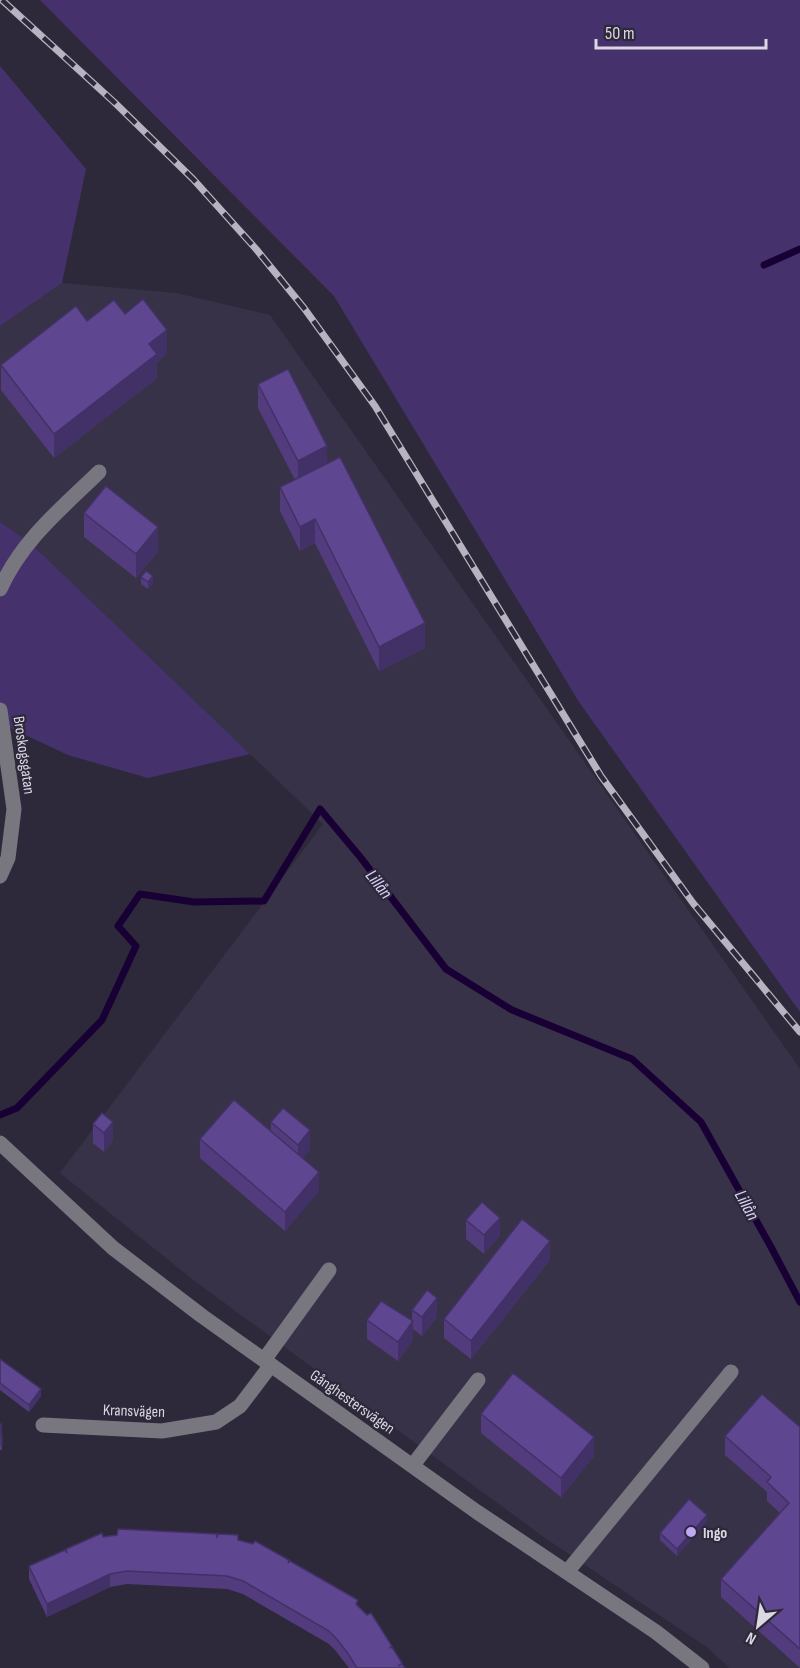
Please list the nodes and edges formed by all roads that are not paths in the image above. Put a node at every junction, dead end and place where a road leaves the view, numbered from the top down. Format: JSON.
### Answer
{"nodes":[{"id":1,"x":99,"y":472,"type":"dead end"},
{"id":2,"x":0,"y":589,"type":"edge"},
{"id":3,"x":0,"y":710,"type":"edge"},
{"id":4,"x":0,"y":876,"type":"edge"},
{"id":5,"x":0,"y":1143,"type":"edge"},
{"id":6,"x":329,"y":1270,"type":"dead end"},
{"id":7,"x":267,"y":1363,"type":"junction"},
{"id":8,"x":731,"y":1372,"type":"dead end"},
{"id":9,"x":478,"y":1380,"type":"dead end"},
{"id":10,"x":43,"y":1425,"type":"dead end"},
{"id":11,"x":413,"y":1466,"type":"junction"},
{"id":12,"x":567,"y":1572,"type":"junction"},
{"id":13,"x":702,"y":1668,"type":"edge"}],
"edges":[{"from":1,"to":2,"type":"street"},
{"from":3,"to":4,"type":"street","name":"Broskogsgatan"},
{"from":5,"to":7,"type":"street","name":"Gånghestersvägen"},
{"from":6,"to":7,"type":"street","name":"Kransvägen"},
{"from":7,"to":10,"type":"street","name":"Kransvägen"},
{"from":7,"to":11,"type":"street","name":"Gånghestersvägen"},
{"from":8,"to":12,"type":"street"},
{"from":9,"to":11,"type":"street"},
{"from":11,"to":12,"type":"street","name":"Gånghestersvägen"},
{"from":12,"to":13,"type":"street","name":"Gånghestersvägen"}]}
